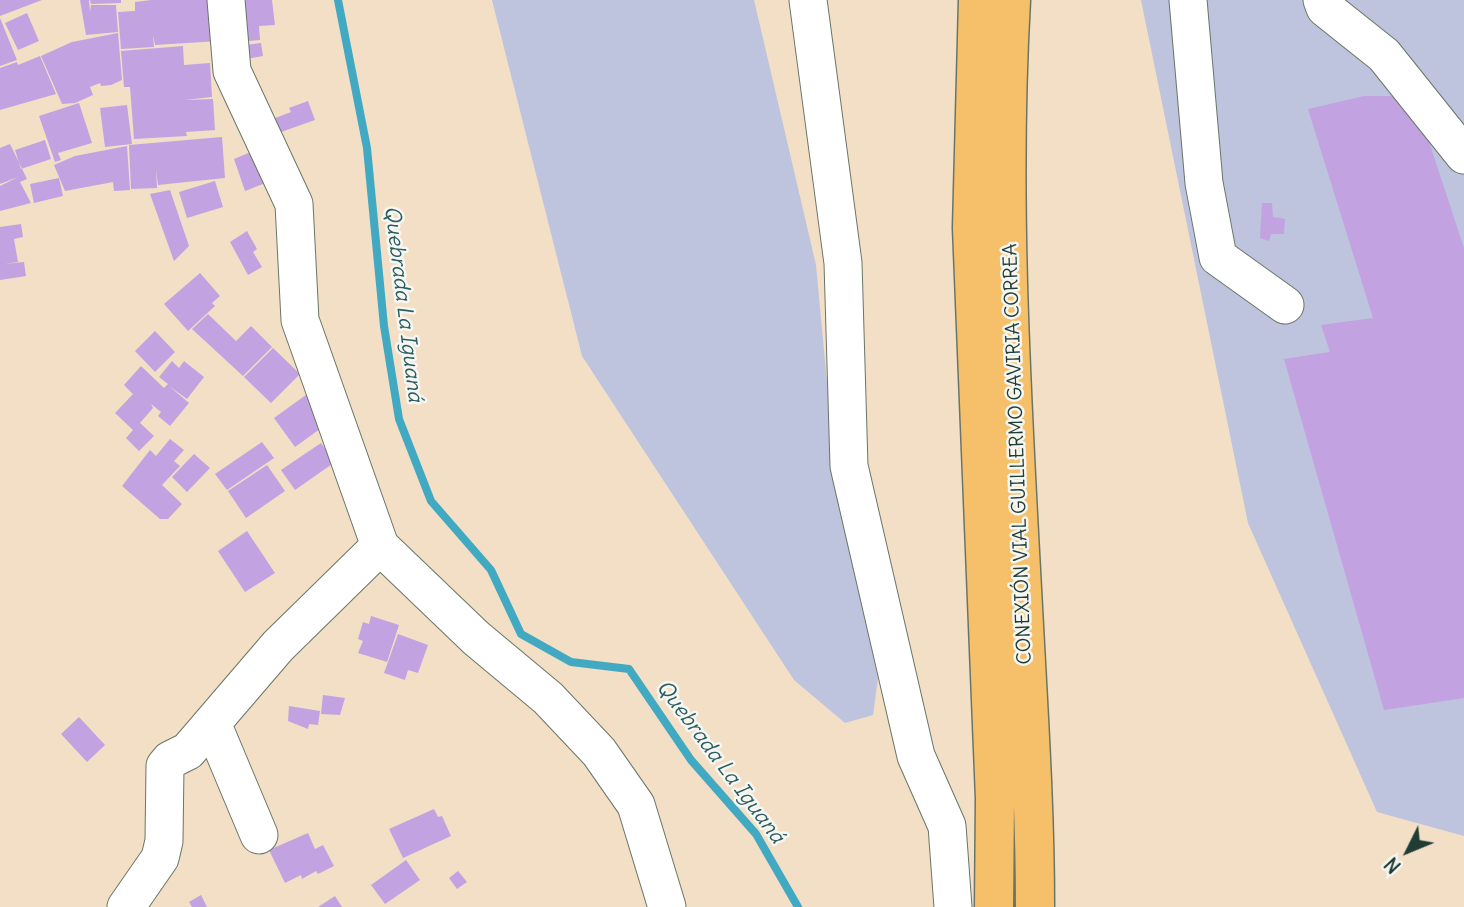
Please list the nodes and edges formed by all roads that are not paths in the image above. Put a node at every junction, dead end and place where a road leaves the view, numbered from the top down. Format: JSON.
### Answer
{"nodes":[{"id":1,"x":226,"y":0,"type":"edge"},
{"id":2,"x":808,"y":0,"type":"edge"},
{"id":3,"x":978,"y":0,"type":"edge"},
{"id":4,"x":1011,"y":0,"type":"edge"},
{"id":5,"x":1188,"y":0,"type":"edge"},
{"id":6,"x":1322,"y":0,"type":"edge"},
{"id":7,"x":1464,"y":156,"type":"edge"},
{"id":8,"x":1285,"y":305,"type":"dead end"},
{"id":9,"x":380,"y":546,"type":"junction"},
{"id":10,"x":212,"y":723,"type":"junction"},
{"id":11,"x":259,"y":835,"type":"dead end"},
{"id":12,"x":126,"y":907,"type":"edge"},
{"id":13,"x":667,"y":907,"type":"edge"},
{"id":14,"x":953,"y":907,"type":"edge"},
{"id":15,"x":994,"y":907,"type":"edge"},
{"id":16,"x":1035,"y":907,"type":"edge"}],
"edges":[{"from":1,"to":9,"type":"street"},
{"from":2,"to":14,"type":"street"},
{"from":3,"to":15,"type":"highway","name":"CONEXIÓN VIAL GUILLERMO GAVIRIA CORREA"},
{"from":4,"to":16,"type":"highway","name":"CONEXIÓN VIAL GUILLERMO GAVIRIA CORREA"},
{"from":5,"to":8,"type":"street"},
{"from":6,"to":7,"type":"street"},
{"from":9,"to":10,"type":"street"},
{"from":9,"to":13,"type":"street"},
{"from":10,"to":11,"type":"street"},
{"from":10,"to":12,"type":"street"}]}
